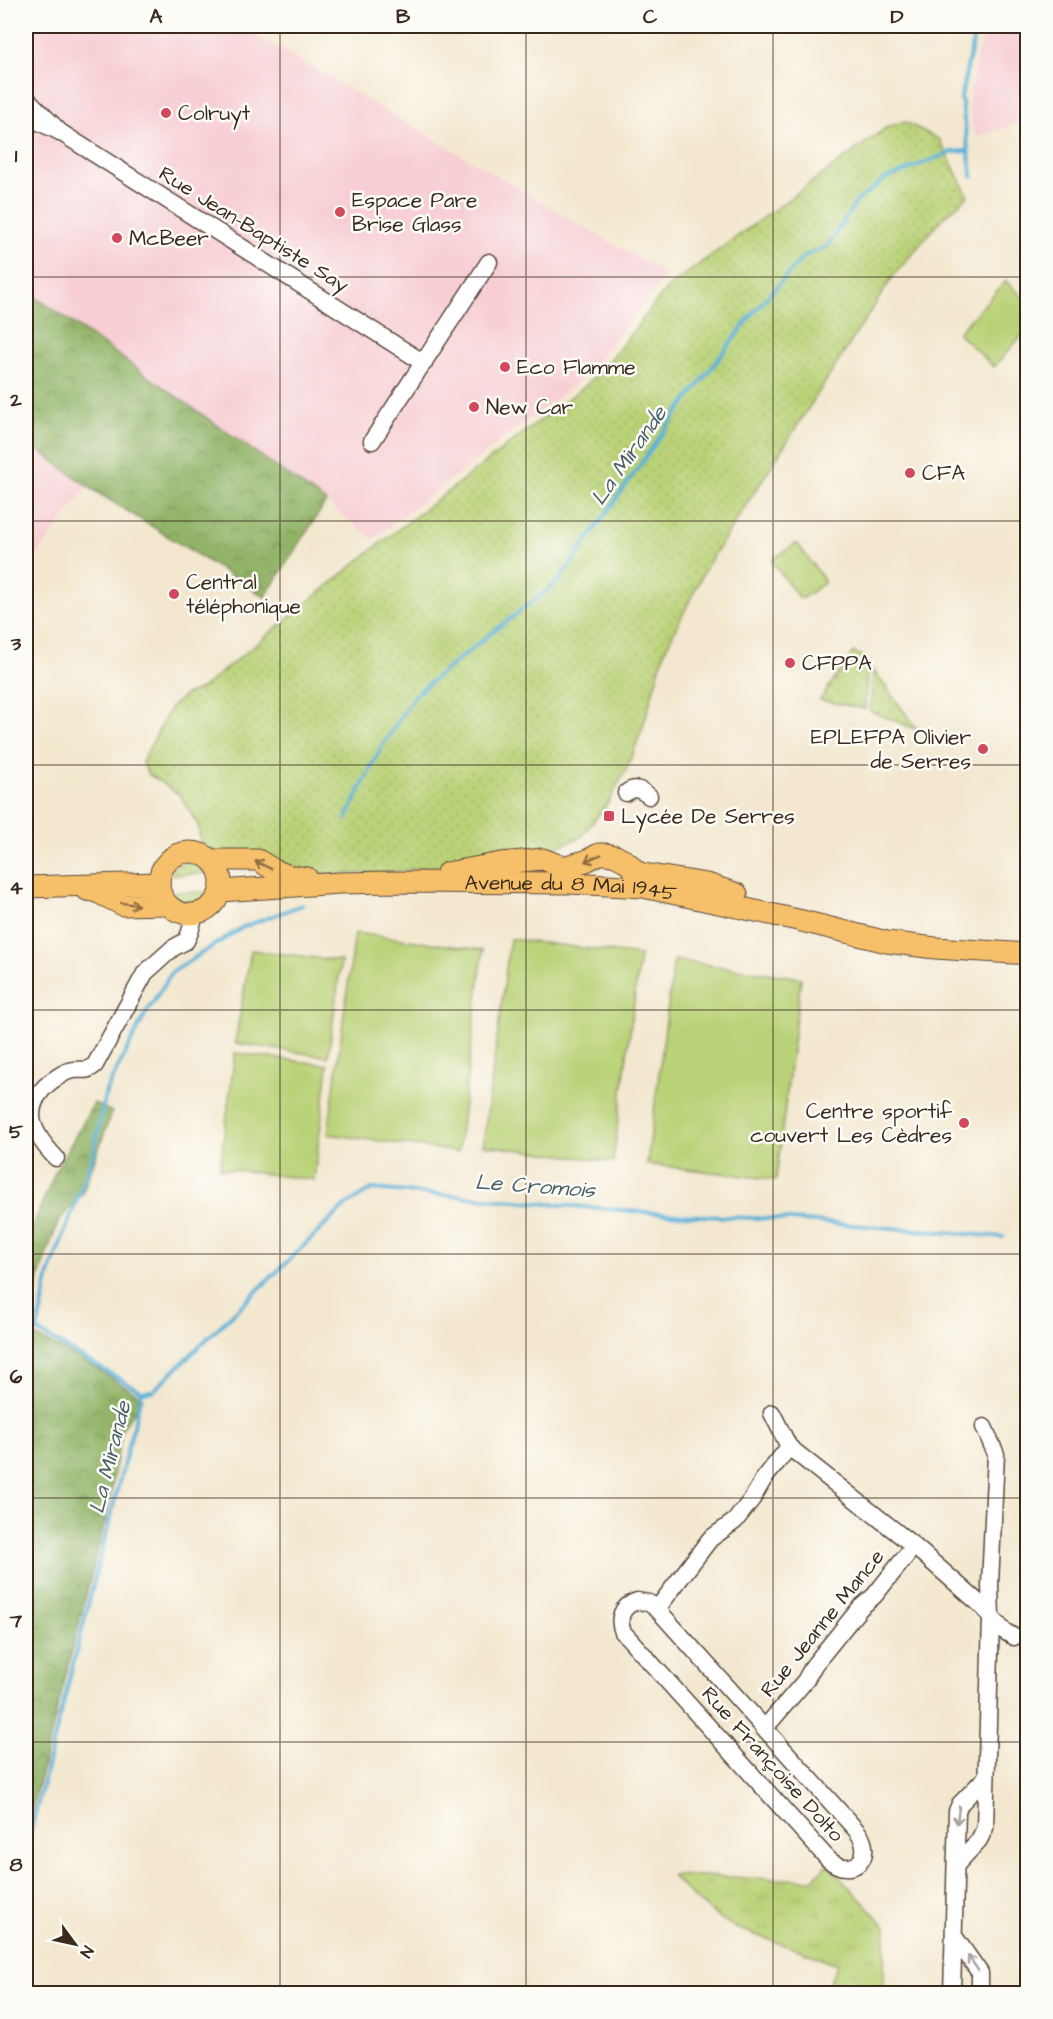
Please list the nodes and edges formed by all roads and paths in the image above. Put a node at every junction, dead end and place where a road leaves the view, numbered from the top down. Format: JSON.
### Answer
{"nodes":[{"id":1,"x":26,"y":98,"type":"edge"},
{"id":2,"x":26,"y":116,"type":"edge"},
{"id":3,"x":60,"y":132,"type":"junction"},
{"id":4,"x":489,"y":261,"type":"dead end"},
{"id":5,"x":424,"y":363,"type":"junction"},
{"id":6,"x":372,"y":441,"type":"dead end"},
{"id":7,"x":626,"y":793,"type":"dead end"},
{"id":8,"x":649,"y":796,"type":"dead end"},
{"id":9,"x":211,"y":860,"type":"junction"},
{"id":10,"x":630,"y":879,"type":"junction"},
{"id":11,"x":393,"y":882,"type":"junction"},
{"id":12,"x":159,"y":883,"type":"junction"},
{"id":13,"x":340,"y":883,"type":"junction"},
{"id":14,"x":26,"y":887,"type":"edge"},
{"id":15,"x":71,"y":887,"type":"junction"},
{"id":16,"x":220,"y":891,"type":"junction"},
{"id":17,"x":167,"y":904,"type":"junction"},
{"id":18,"x":195,"y":914,"type":"junction"},
{"id":19,"x":1028,"y":954,"type":"edge"},
{"id":20,"x":29,"y":1118,"type":"edge"},
{"id":21,"x":56,"y":1158,"type":"dead end"},
{"id":22,"x":772,"y":1413,"type":"dead end"},
{"id":23,"x":984,"y":1427,"type":"dead end"},
{"id":24,"x":789,"y":1447,"type":"junction"},
{"id":25,"x":914,"y":1546,"type":"junction"},
{"id":26,"x":955,"y":1581,"type":"junction"},
{"id":27,"x":990,"y":1585,"type":"junction"},
{"id":28,"x":657,"y":1609,"type":"junction"},
{"id":29,"x":991,"y":1610,"type":"junction"},
{"id":30,"x":1021,"y":1637,"type":"edge"},
{"id":31,"x":989,"y":1659,"type":"junction"},
{"id":32,"x":765,"y":1729,"type":"junction"},
{"id":33,"x":986,"y":1777,"type":"junction"},
{"id":34,"x":957,"y":1864,"type":"junction"},
{"id":35,"x":954,"y":1936,"type":"junction"},
{"id":36,"x":952,"y":1994,"type":"edge"},
{"id":37,"x":980,"y":1994,"type":"edge"}],
"edges":[{"from":1,"to":3,"type":"street","name":"Rue Jean-Baptiste Say"},
{"from":2,"to":3,"type":"street","name":"Rue Jean-Baptiste Say"},
{"from":3,"to":5,"type":"street","name":"Rue Jean-Baptiste Say"},
{"from":4,"to":5,"type":"street"},
{"from":5,"to":6,"type":"street"},
{"from":7,"to":8,"type":"street"},
{"from":9,"to":12,"type":"main road"},
{"from":13,"to":9,"type":"main road","one_way":true},
{"from":9,"to":16,"type":"main road"},
{"from":10,"to":11,"type":"main road","name":"Avenue du 8 Mai 1945"},
{"from":10,"to":11,"type":"main road","one_way":true},
{"from":10,"to":19,"type":"main road","name":"Avenue du 8 Mai 1945"},
{"from":11,"to":13,"type":"main road","name":"Avenue du 8 Mai 1945"},
{"from":12,"to":15,"type":"main road"},
{"from":12,"to":17,"type":"main road"},
{"from":13,"to":16,"type":"main road"},
{"from":14,"to":15,"type":"main road"},
{"from":15,"to":17,"type":"main road","one_way":true},
{"from":16,"to":18,"type":"main road"},
{"from":17,"to":18,"type":"main road"},
{"from":18,"to":20,"type":"street"},
{"from":20,"to":21,"type":"street"},
{"from":22,"to":24,"type":"street"},
{"from":23,"to":27,"type":"street"},
{"from":24,"to":25,"type":"street"},
{"from":24,"to":28,"type":"street"},
{"from":25,"to":26,"type":"street"},
{"from":25,"to":32,"type":"street","name":"Rue Jeanne Mance"},
{"from":26,"to":27,"type":"street"},
{"from":26,"to":29,"type":"street"},
{"from":27,"to":29,"type":"street"},
{"from":28,"to":32,"type":"street","name":"Rue Françoise Dolto"},
{"from":28,"to":32,"type":"street","name":"Rue Françoise Dolto"},
{"from":29,"to":30,"type":"street"},
{"from":29,"to":31,"type":"street"},
{"from":30,"to":31,"type":"street"},
{"from":31,"to":33,"type":"street"},
{"from":33,"to":34,"type":"street"},
{"from":33,"to":34,"type":"street","one_way":true},
{"from":34,"to":35,"type":"street"},
{"from":35,"to":36,"type":"street"},
{"from":37,"to":35,"type":"street","one_way":true}]}
